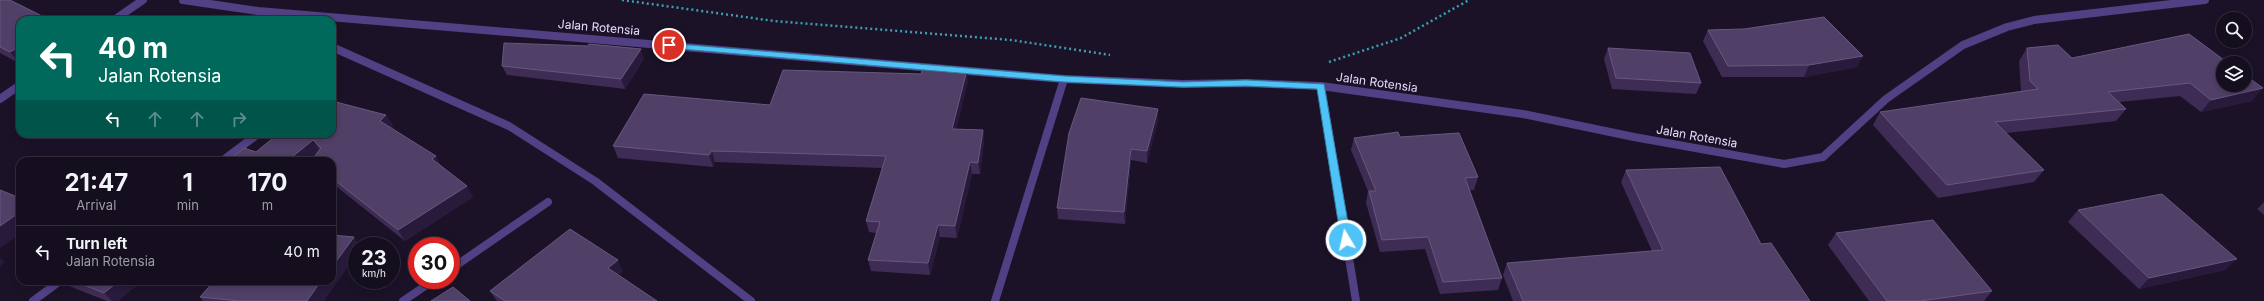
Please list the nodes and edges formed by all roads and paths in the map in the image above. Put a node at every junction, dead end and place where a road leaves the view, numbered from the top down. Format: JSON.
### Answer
{"nodes":[{"id":1,"x":142,"y":0,"type":"edge"},
{"id":2,"x":183,"y":0,"type":"edge"},
{"id":3,"x":622,"y":0,"type":"edge"},
{"id":4,"x":1469,"y":0,"type":"edge"},
{"id":5,"x":2205,"y":0,"type":"edge"},
{"id":6,"x":258,"y":10,"type":"junction"},
{"id":7,"x":120,"y":16,"type":"edge"},
{"id":8,"x":269,"y":16,"type":"edge"},
{"id":9,"x":328,"y":16,"type":"edge"},
{"id":10,"x":336,"y":17,"type":"edge"},
{"id":11,"x":336,"y":49,"type":"edge"},
{"id":12,"x":1114,"y":56,"type":"dead end"},
{"id":13,"x":1328,"y":62,"type":"dead end"},
{"id":14,"x":1064,"y":79,"type":"junction"},
{"id":15,"x":1321,"y":86,"type":"junction"},
{"id":16,"x":16,"y":88,"type":"edge"},
{"id":17,"x":0,"y":99,"type":"edge"},
{"id":18,"x":253,"y":138,"type":"edge"},
{"id":19,"x":227,"y":157,"type":"edge"},
{"id":20,"x":548,"y":202,"type":"dead end"},
{"id":21,"x":460,"y":262,"type":"edge"},
{"id":22,"x":55,"y":285,"type":"edge"},
{"id":23,"x":421,"y":289,"type":"edge"},
{"id":24,"x":33,"y":301,"type":"edge"},
{"id":25,"x":403,"y":301,"type":"edge"},
{"id":26,"x":751,"y":301,"type":"edge"},
{"id":27,"x":995,"y":301,"type":"edge"},
{"id":28,"x":1356,"y":301,"type":"edge"}],
"edges":[{"from":1,"to":7,"type":"street"},
{"from":2,"to":6,"type":"street","name":"Jalan Rotensia"},
{"from":3,"to":12,"type":"path"},
{"from":4,"to":13,"type":"path"},
{"from":5,"to":15,"type":"street","name":"Jalan Rotensia"},
{"from":6,"to":8,"type":"street"},
{"from":6,"to":9,"type":"street","name":"Jalan Rotensia"},
{"from":10,"to":14,"type":"street","name":"Jalan Rotensia"},
{"from":11,"to":26,"type":"street"},
{"from":14,"to":15,"type":"street","name":"Jalan Rotensia"},
{"from":14,"to":27,"type":"street"},
{"from":15,"to":28,"type":"street"},
{"from":16,"to":17,"type":"street"},
{"from":18,"to":19,"type":"street"},
{"from":20,"to":21,"type":"street"},
{"from":22,"to":24,"type":"street"},
{"from":23,"to":25,"type":"street"}]}
